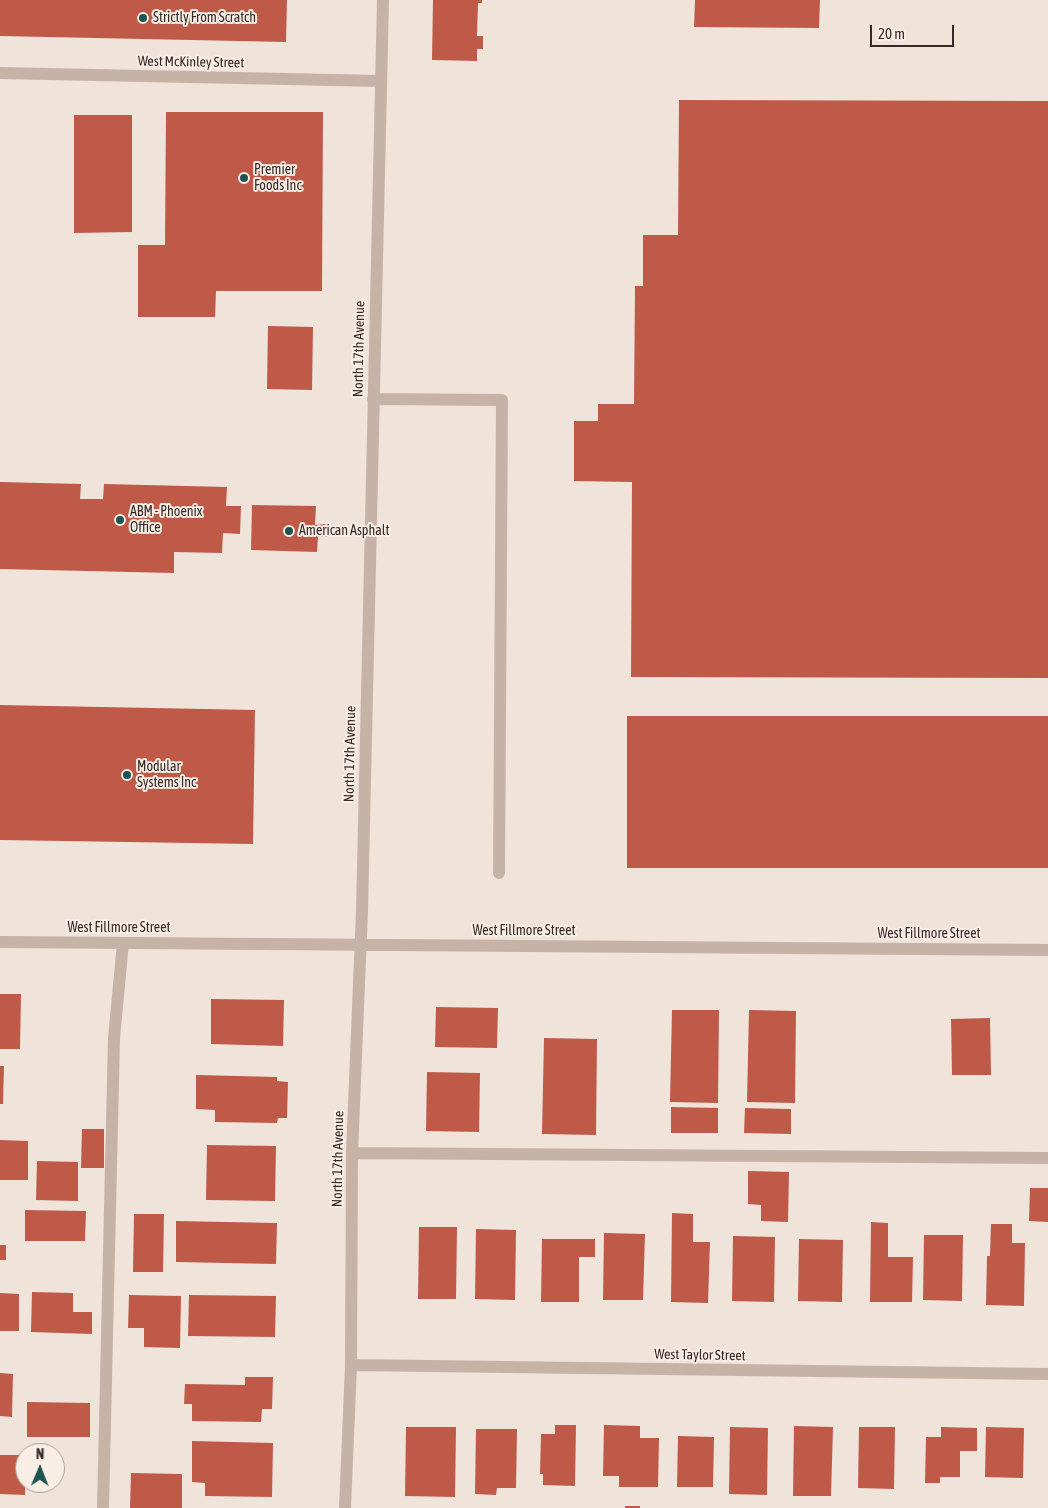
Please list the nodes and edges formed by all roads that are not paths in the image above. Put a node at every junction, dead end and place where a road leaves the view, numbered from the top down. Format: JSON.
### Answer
{"nodes":[{"id":1,"x":383,"y":0,"type":"edge"},
{"id":2,"x":0,"y":73,"type":"edge"},
{"id":3,"x":381,"y":81,"type":"junction"},
{"id":4,"x":373,"y":399,"type":"junction"},
{"id":5,"x":500,"y":872,"type":"dead end"},
{"id":6,"x":0,"y":942,"type":"edge"},
{"id":7,"x":123,"y":943,"type":"junction"},
{"id":8,"x":360,"y":945,"type":"junction"},
{"id":9,"x":1048,"y":950,"type":"edge"},
{"id":10,"x":352,"y":1153,"type":"junction"},
{"id":11,"x":1048,"y":1158,"type":"edge"},
{"id":12,"x":351,"y":1365,"type":"junction"},
{"id":13,"x":1048,"y":1374,"type":"edge"},
{"id":14,"x":103,"y":1508,"type":"edge"},
{"id":15,"x":345,"y":1508,"type":"edge"}],
"edges":[{"from":1,"to":3,"type":"street","name":"North 17th Avenue"},
{"from":2,"to":3,"type":"street","name":"West McKinley Street"},
{"from":3,"to":4,"type":"street","name":"North 17th Avenue"},
{"from":4,"to":5,"type":"street"},
{"from":4,"to":8,"type":"street","name":"North 17th Avenue"},
{"from":6,"to":7,"type":"street","name":"West Fillmore Street"},
{"from":7,"to":8,"type":"street","name":"West Fillmore Street"},
{"from":7,"to":14,"type":"street"},
{"from":8,"to":9,"type":"street","name":"West Fillmore Street"},
{"from":8,"to":10,"type":"street","name":"North 17th Avenue"},
{"from":10,"to":11,"type":"street"},
{"from":10,"to":12,"type":"street","name":"North 17th Avenue"},
{"from":12,"to":13,"type":"street","name":"West Taylor Street"},
{"from":12,"to":15,"type":"street","name":"North 17th Avenue"}]}
